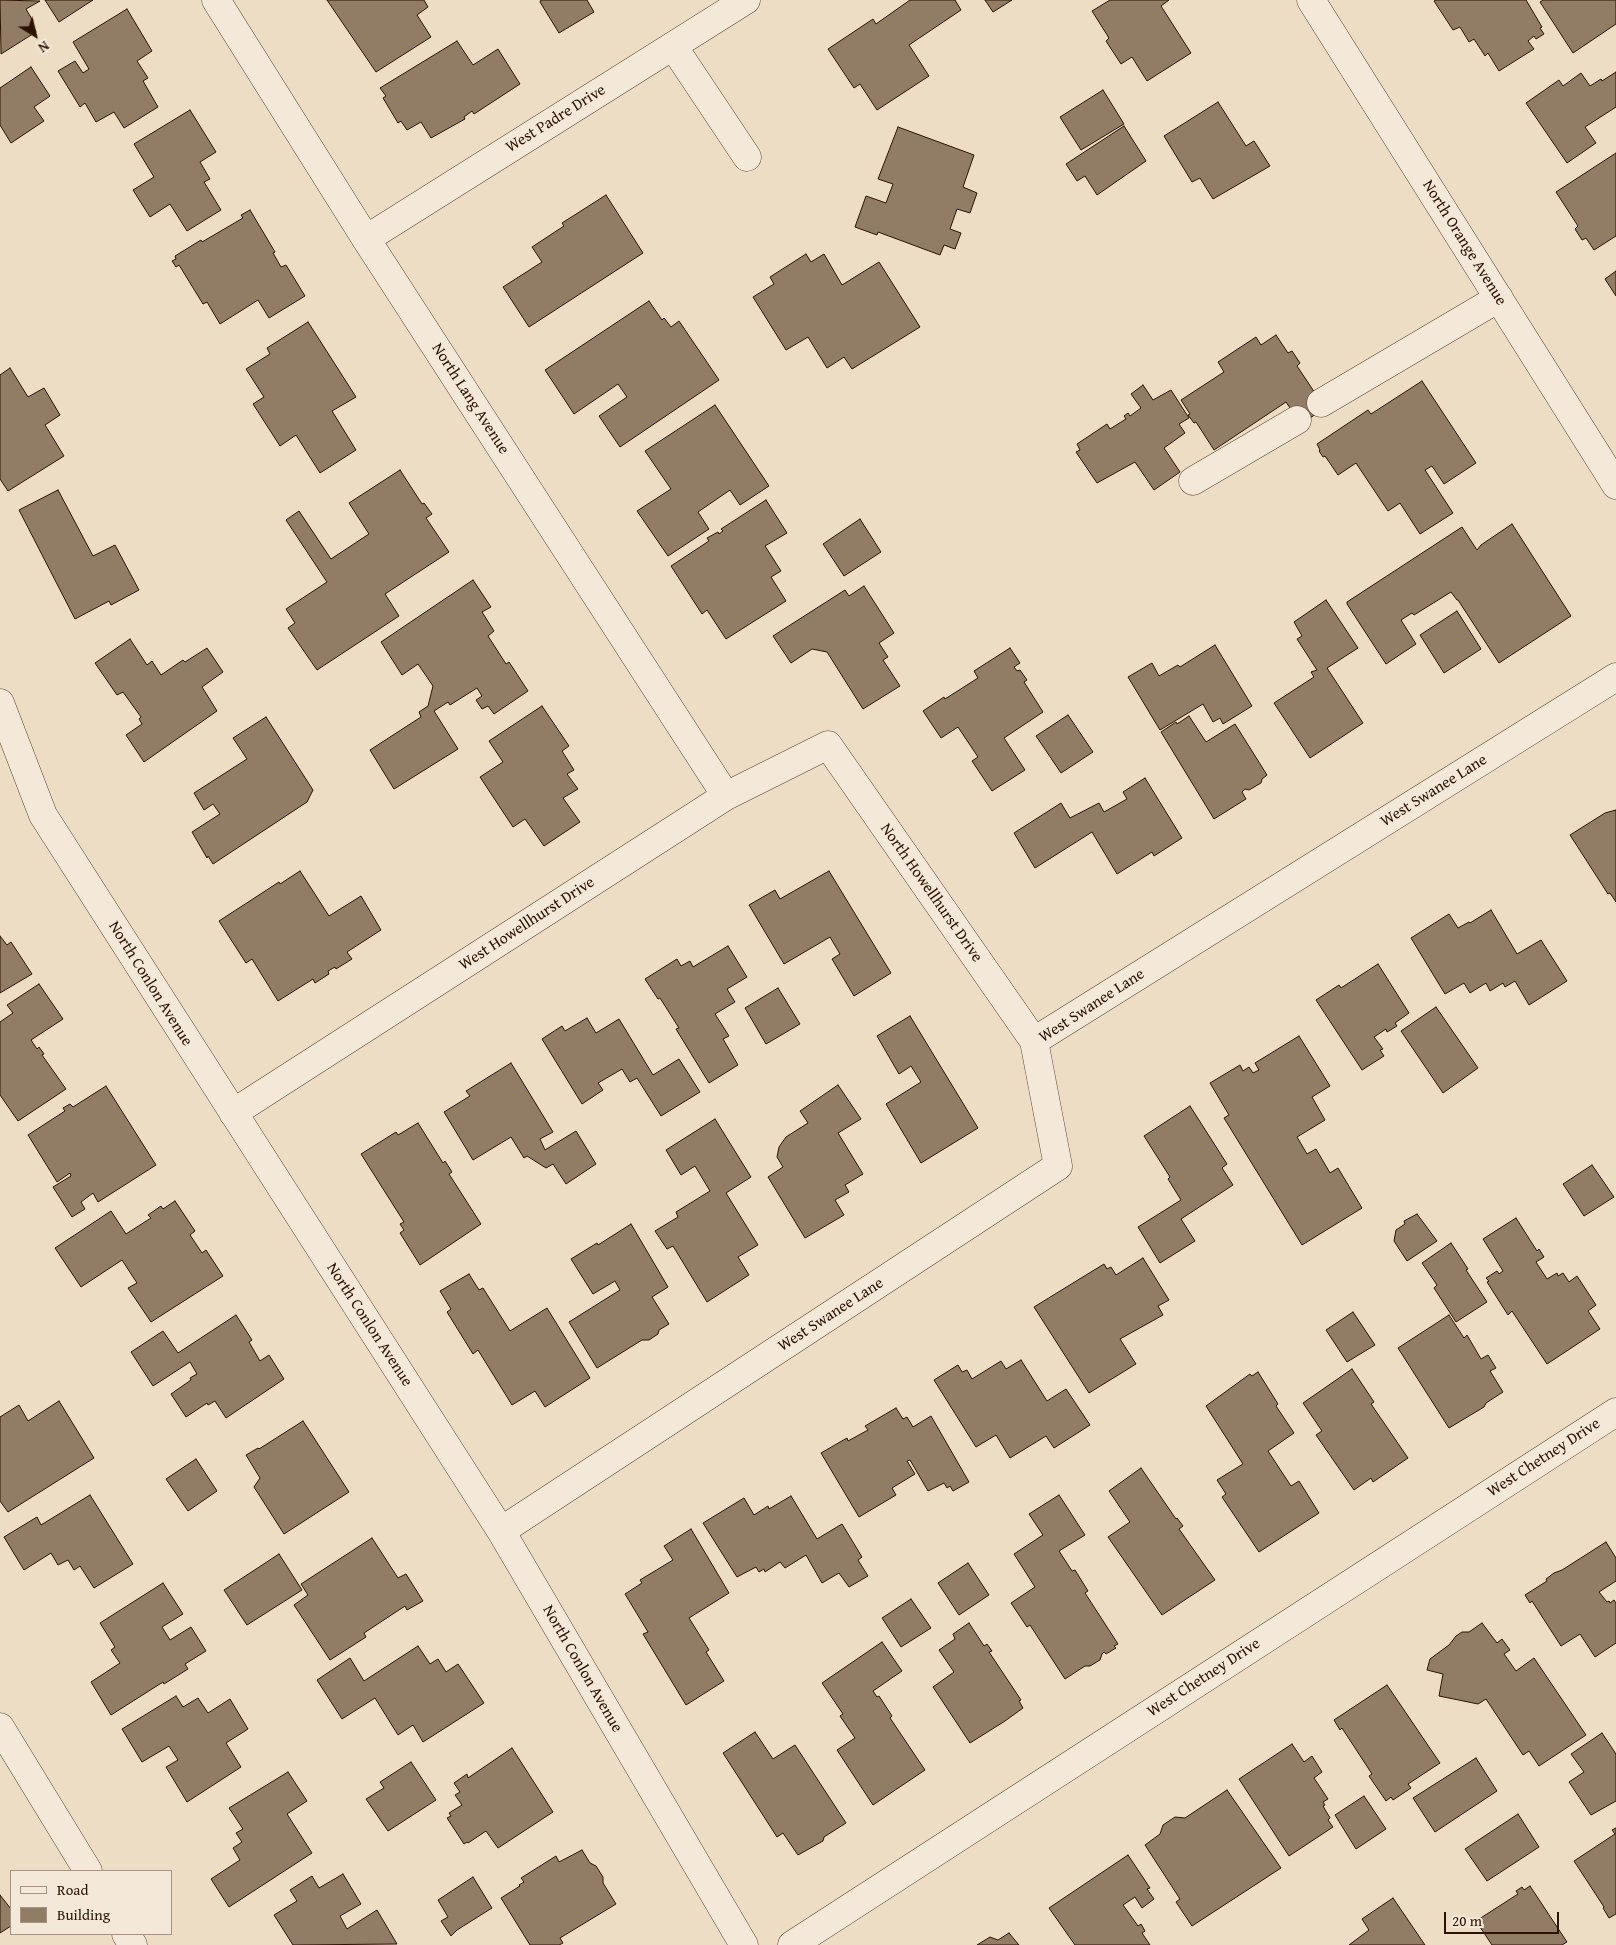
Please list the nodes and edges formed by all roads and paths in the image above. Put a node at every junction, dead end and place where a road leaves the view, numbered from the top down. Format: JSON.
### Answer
{"nodes":[{"id":1,"x":216,"y":0,"type":"edge"},
{"id":2,"x":746,"y":0,"type":"edge"},
{"id":3,"x":1312,"y":0,"type":"edge"},
{"id":4,"x":673,"y":46,"type":"junction"},
{"id":5,"x":747,"y":157,"type":"dead end"},
{"id":6,"x":366,"y":239,"type":"junction"},
{"id":7,"x":1498,"y":298,"type":"junction"},
{"id":8,"x":1322,"y":403,"type":"dead end"},
{"id":9,"x":1297,"y":420,"type":"dead end"},
{"id":10,"x":1194,"y":481,"type":"dead end"},
{"id":11,"x":1616,"y":485,"type":"edge"},
{"id":12,"x":1616,"y":677,"type":"edge"},
{"id":13,"x":0,"y":703,"type":"edge"},
{"id":14,"x":828,"y":745,"type":"joint"},
{"id":15,"x":726,"y":796,"type":"junction"},
{"id":16,"x":1034,"y":1041,"type":"junction"},
{"id":17,"x":233,"y":1113,"type":"junction"},
{"id":18,"x":1616,"y":1412,"type":"edge"},
{"id":19,"x":501,"y":1531,"type":"junction"},
{"id":20,"x":0,"y":1727,"type":"edge"},
{"id":21,"x":87,"y":1870,"type":"edge"},
{"id":22,"x":744,"y":1945,"type":"edge"},
{"id":23,"x":792,"y":1945,"type":"edge"}],
"edges":[{"from":1,"to":6,"type":"street","name":"North Lang Avenue"},
{"from":2,"to":4,"type":"street","name":"West Padre Drive"},
{"from":3,"to":7,"type":"street","name":"North Orange Avenue"},
{"from":4,"to":5,"type":"street"},
{"from":4,"to":6,"type":"street","name":"West Padre Drive"},
{"from":6,"to":15,"type":"street","name":"North Lang Avenue"},
{"from":7,"to":8,"type":"street"},
{"from":7,"to":11,"type":"street","name":"North Orange Avenue"},
{"from":9,"to":10,"type":"street"},
{"from":12,"to":16,"type":"street","name":"West Swanee Lane"},
{"from":13,"to":17,"type":"street","name":"North Conlon Avenue"},
{"from":14,"to":15,"type":"street","name":"West Howellhurst Drive"},
{"from":14,"to":16,"type":"street","name":"North Howellhurst Drive"},
{"from":15,"to":17,"type":"street","name":"West Howellhurst Drive"},
{"from":16,"to":19,"type":"street","name":"West Swanee Lane"},
{"from":17,"to":19,"type":"street","name":"North Conlon Avenue"},
{"from":18,"to":23,"type":"street","name":"West Chetney Drive"},
{"from":19,"to":22,"type":"street","name":"North Conlon Avenue"},
{"from":20,"to":21,"type":"street"}]}
